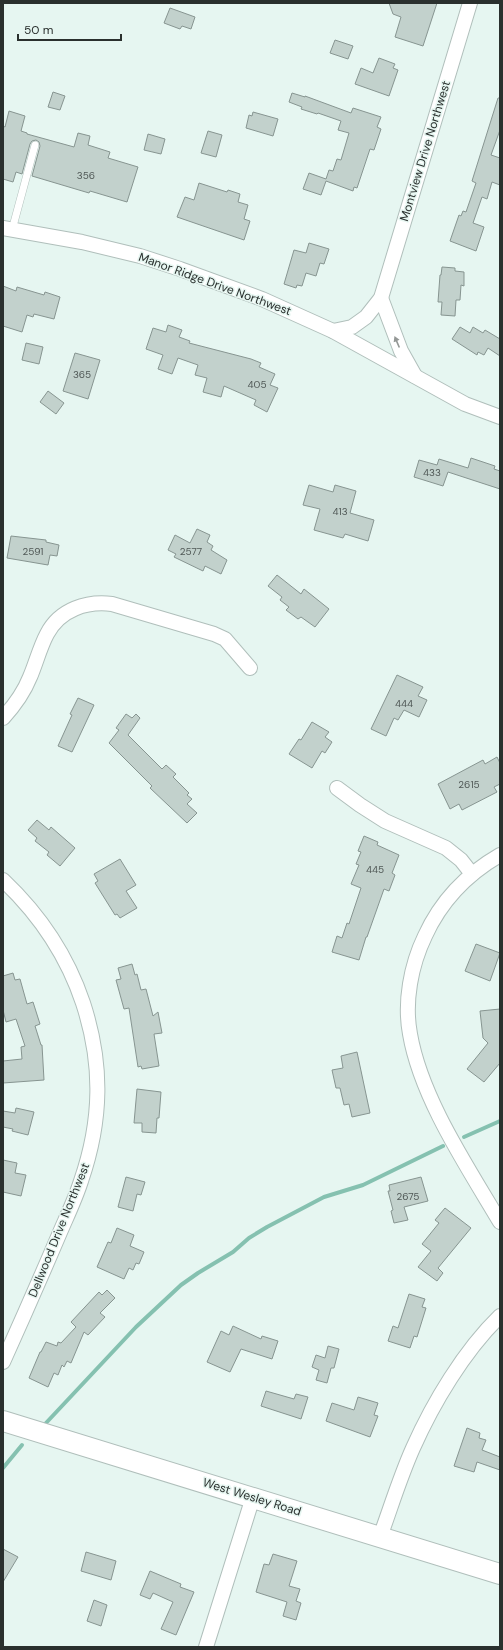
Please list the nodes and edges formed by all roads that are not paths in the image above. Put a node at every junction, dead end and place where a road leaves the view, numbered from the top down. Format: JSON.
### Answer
{"nodes":[{"id":1,"x":470,"y":3,"type":"edge"},
{"id":2,"x":35,"y":145,"type":"dead end"},
{"id":3,"x":7,"y":229,"type":"edge"},
{"id":4,"x":381,"y":298,"type":"junction"},
{"id":5,"x":333,"y":331,"type":"junction"},
{"id":6,"x":415,"y":377,"type":"junction"},
{"id":7,"x":500,"y":417,"type":"edge"},
{"id":8,"x":250,"y":668,"type":"dead end"},
{"id":9,"x":3,"y":718,"type":"edge"},
{"id":10,"x":337,"y":788,"type":"dead end"},
{"id":11,"x":500,"y":855,"type":"edge"},
{"id":12,"x":472,"y":874,"type":"junction"},
{"id":13,"x":3,"y":880,"type":"edge"},
{"id":14,"x":500,"y":1222,"type":"edge"},
{"id":15,"x":500,"y":1316,"type":"edge"},
{"id":16,"x":3,"y":1362,"type":"edge"},
{"id":17,"x":3,"y":1421,"type":"edge"},
{"id":18,"x":253,"y":1498,"type":"junction"},
{"id":19,"x":380,"y":1537,"type":"junction"},
{"id":20,"x":500,"y":1574,"type":"edge"},
{"id":21,"x":206,"y":1647,"type":"edge"}],
"edges":[{"from":1,"to":4,"type":"street","name":"Montview Drive Northwest"},
{"from":2,"to":3,"type":"lane"},
{"from":3,"to":5,"type":"street","name":"Manor Ridge Drive Northwest"},
{"from":4,"to":5,"type":"street","name":"Montview Drive Northwest"},
{"from":6,"to":4,"type":"street","one_way":true},
{"from":5,"to":6,"type":"street","name":"Manor Ridge Drive Northwest"},
{"from":6,"to":7,"type":"street","name":"Manor Ridge Drive Northwest"},
{"from":8,"to":9,"type":"street"},
{"from":10,"to":12,"type":"street"},
{"from":11,"to":12,"type":"street"},
{"from":12,"to":14,"type":"street"},
{"from":13,"to":16,"type":"street","name":"Dellwood Drive Northwest"},
{"from":15,"to":19,"type":"street"},
{"from":17,"to":18,"type":"street","name":"West Wesley Road"},
{"from":18,"to":19,"type":"street","name":"West Wesley Road"},
{"from":18,"to":21,"type":"street"},
{"from":19,"to":20,"type":"street","name":"West Wesley Road"}]}
